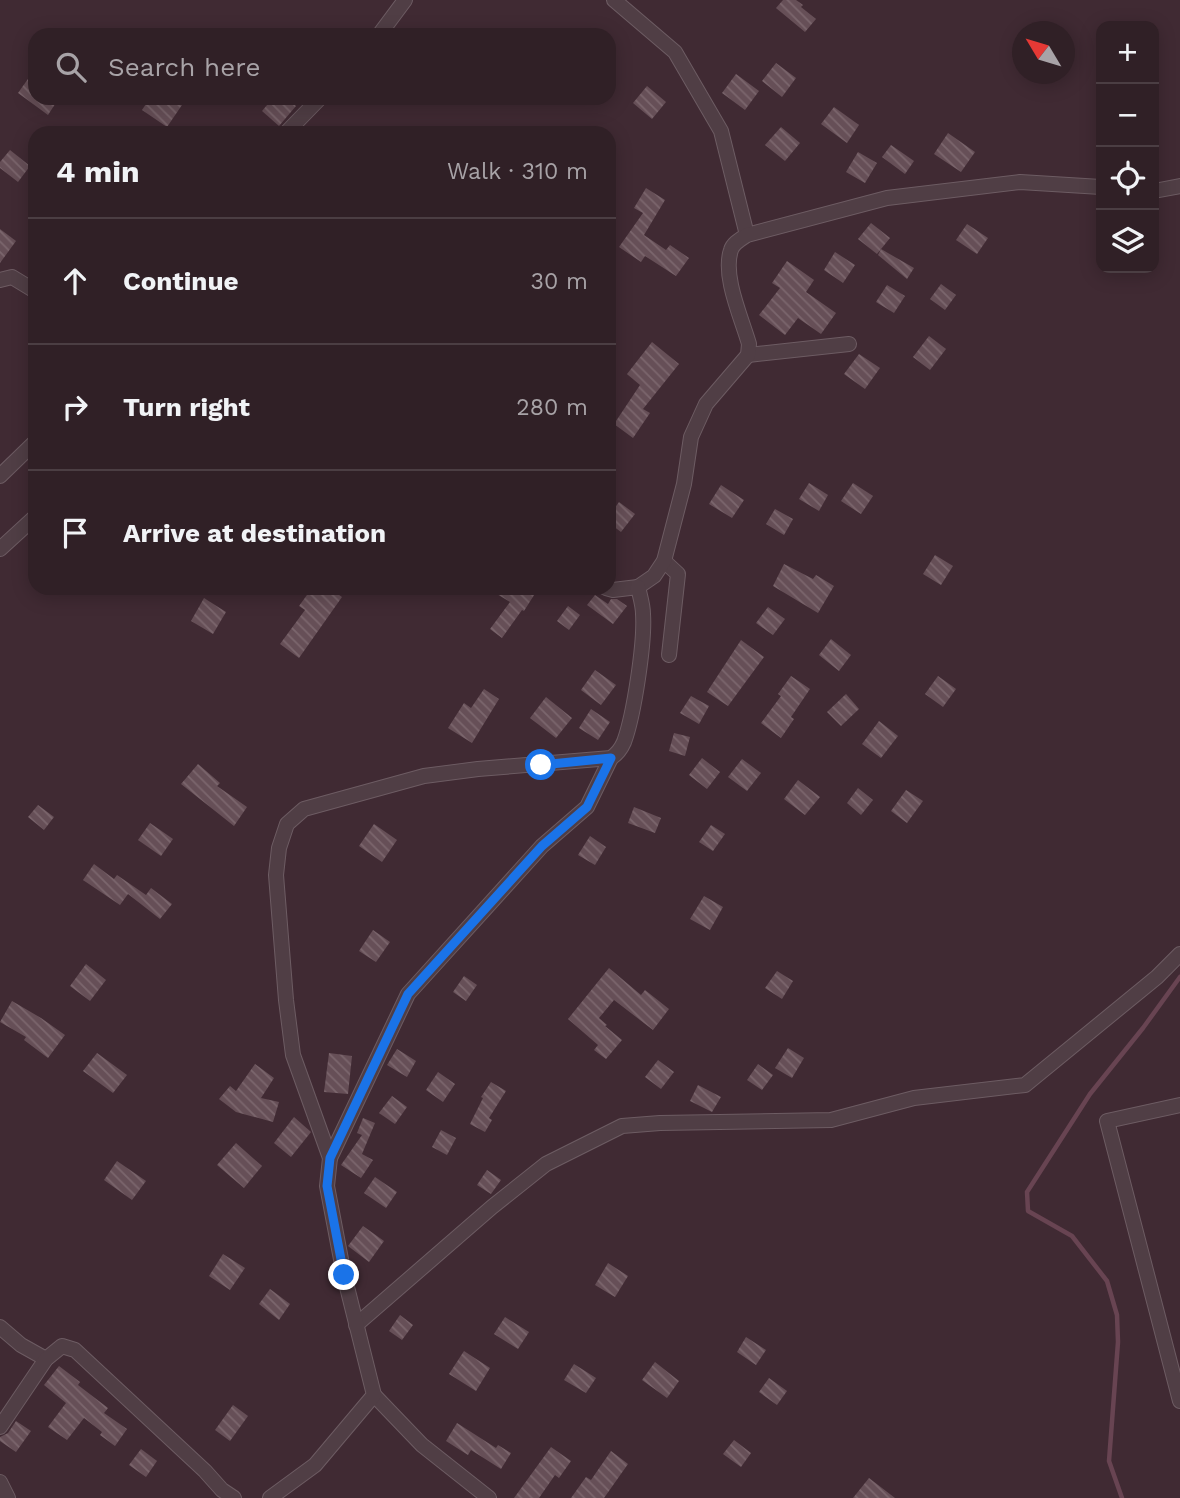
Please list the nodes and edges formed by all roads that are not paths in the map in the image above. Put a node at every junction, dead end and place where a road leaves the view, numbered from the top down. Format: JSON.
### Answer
{"nodes":[{"id":1,"x":405,"y":0,"type":"edge"},
{"id":2,"x":614,"y":0,"type":"edge"},
{"id":3,"x":384,"y":28,"type":"edge"},
{"id":4,"x":313,"y":105,"type":"edge"},
{"id":5,"x":293,"y":126,"type":"edge"},
{"id":6,"x":1180,"y":186,"type":"edge"},
{"id":7,"x":1096,"y":187,"type":"edge"},
{"id":8,"x":1159,"y":190,"type":"edge"},
{"id":9,"x":747,"y":235,"type":"junction"},
{"id":10,"x":0,"y":279,"type":"edge"},
{"id":11,"x":28,"y":287,"type":"edge"},
{"id":12,"x":849,"y":344,"type":"dead end"},
{"id":13,"x":748,"y":355,"type":"junction"},
{"id":14,"x":28,"y":449,"type":"edge"},
{"id":15,"x":0,"y":476,"type":"edge"},
{"id":16,"x":28,"y":523,"type":"edge"},
{"id":17,"x":0,"y":549,"type":"edge"},
{"id":18,"x":664,"y":561,"type":"junction"},
{"id":19,"x":638,"y":587,"type":"junction"},
{"id":20,"x":616,"y":590,"type":"edge"},
{"id":21,"x":670,"y":655,"type":"dead end"},
{"id":22,"x":611,"y":758,"type":"junction"},
{"id":23,"x":1180,"y":954,"type":"edge"},
{"id":24,"x":1180,"y":1105,"type":"edge"},
{"id":25,"x":330,"y":1158,"type":"junction"},
{"id":26,"x":356,"y":1325,"type":"junction"},
{"id":27,"x":0,"y":1327,"type":"edge"},
{"id":28,"x":46,"y":1359,"type":"junction"},
{"id":29,"x":374,"y":1395,"type":"junction"},
{"id":30,"x":1180,"y":1401,"type":"edge"},
{"id":31,"x":0,"y":1427,"type":"edge"},
{"id":32,"x":0,"y":1482,"type":"edge"},
{"id":33,"x":8,"y":1498,"type":"edge"},
{"id":34,"x":234,"y":1498,"type":"edge"},
{"id":35,"x":270,"y":1498,"type":"edge"},
{"id":36,"x":489,"y":1498,"type":"edge"}],
"edges":[{"from":1,"to":3,"type":"street"},
{"from":2,"to":9,"type":"street"},
{"from":4,"to":5,"type":"street"},
{"from":6,"to":8,"type":"street"},
{"from":7,"to":9,"type":"street"},
{"from":9,"to":13,"type":"street"},
{"from":10,"to":11,"type":"street"},
{"from":12,"to":13,"type":"street"},
{"from":13,"to":18,"type":"street"},
{"from":14,"to":15,"type":"street"},
{"from":16,"to":17,"type":"street"},
{"from":18,"to":19,"type":"street"},
{"from":18,"to":21,"type":"street"},
{"from":19,"to":20,"type":"street"},
{"from":19,"to":22,"type":"street"},
{"from":22,"to":25,"type":"street"},
{"from":22,"to":25,"type":"street"},
{"from":23,"to":26,"type":"street"},
{"from":24,"to":30,"type":"street"},
{"from":25,"to":26,"type":"street"},
{"from":26,"to":29,"type":"street"},
{"from":27,"to":28,"type":"street"},
{"from":28,"to":31,"type":"street"},
{"from":28,"to":34,"type":"street"},
{"from":29,"to":35,"type":"street"},
{"from":29,"to":36,"type":"street"},
{"from":32,"to":33,"type":"street"}]}
